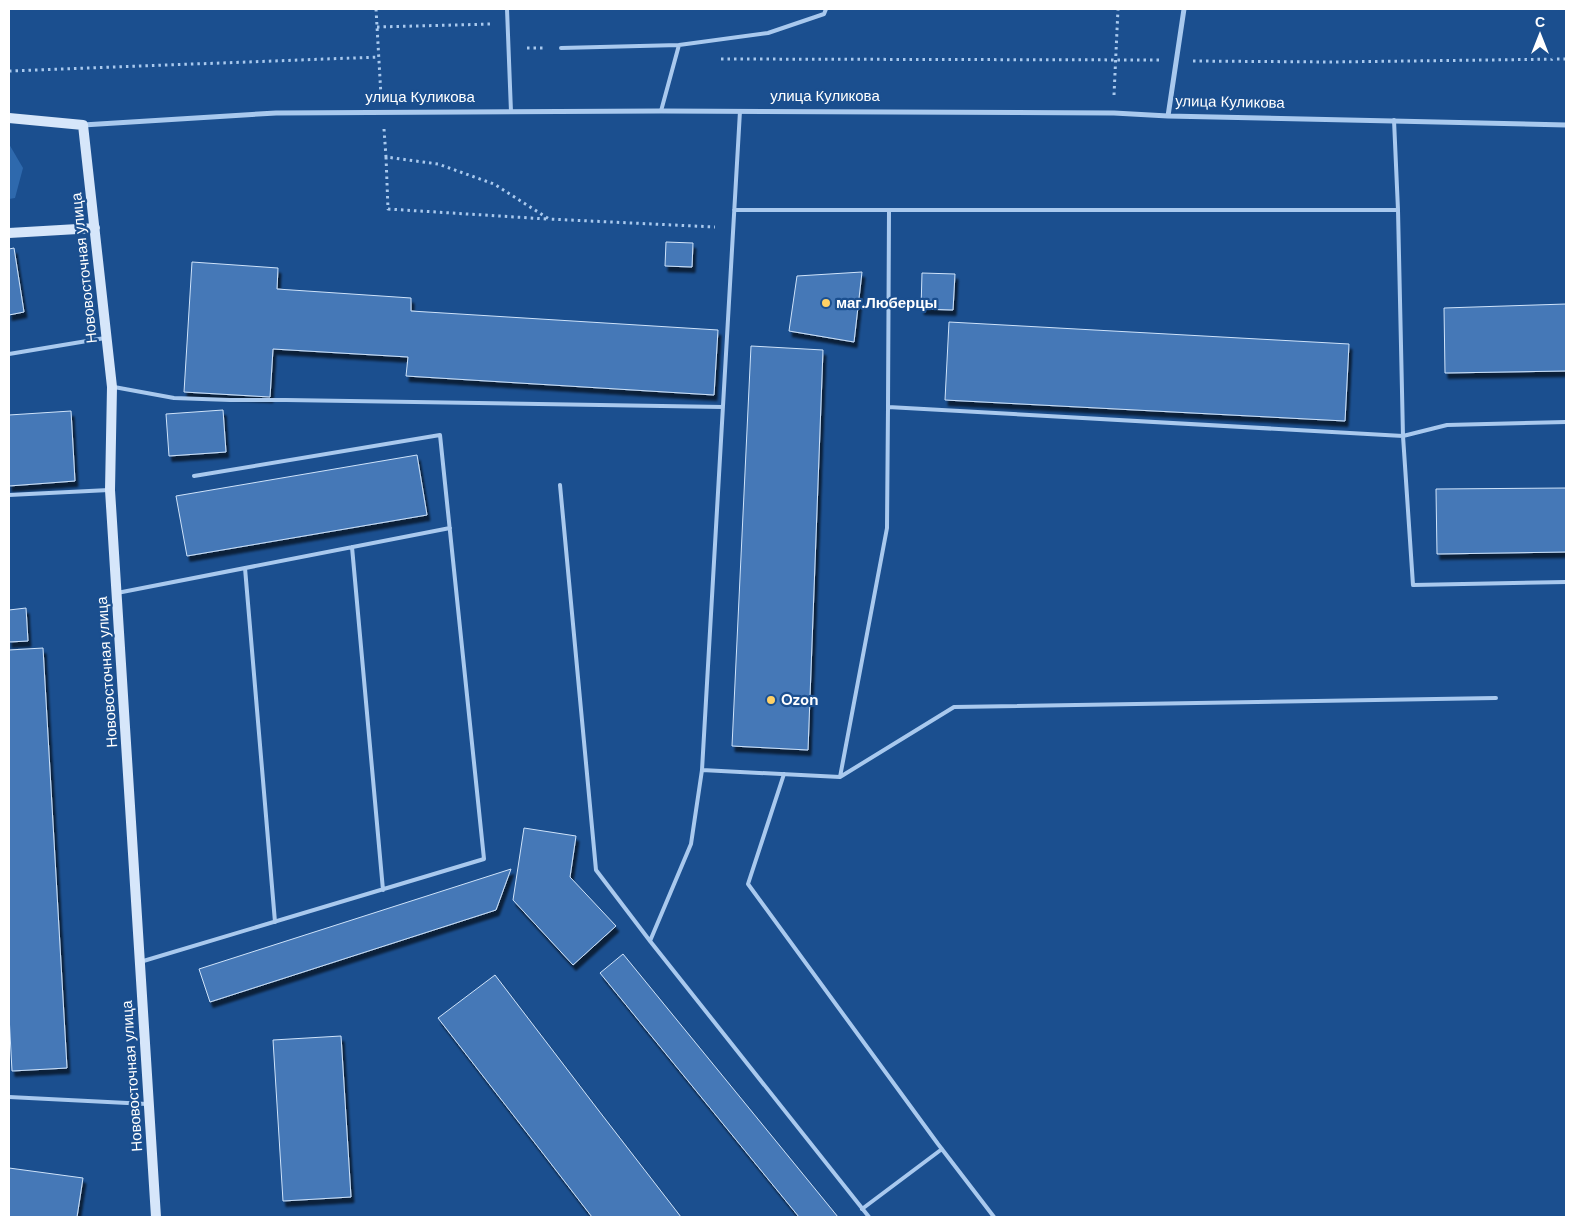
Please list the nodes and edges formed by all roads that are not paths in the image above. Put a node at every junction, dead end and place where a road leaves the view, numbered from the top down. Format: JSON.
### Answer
{"nodes":[{"id":1,"x":507,"y":9,"type":"edge"},
{"id":2,"x":826,"y":9,"type":"edge"},
{"id":3,"x":1184,"y":9,"type":"edge"},
{"id":4,"x":679,"y":45,"type":"junction"},
{"id":5,"x":561,"y":48,"type":"road end"},
{"id":6,"x":661,"y":111,"type":"junction"},
{"id":7,"x":740,"y":111,"type":"junction"},
{"id":8,"x":511,"y":112,"type":"junction"},
{"id":9,"x":1168,"y":116,"type":"junction"},
{"id":10,"x":9,"y":118,"type":"edge"},
{"id":11,"x":1394,"y":120,"type":"junction"},
{"id":12,"x":1566,"y":124,"type":"edge"},
{"id":13,"x":83,"y":125,"type":"junction"},
{"id":14,"x":734,"y":210,"type":"junction"},
{"id":15,"x":889,"y":210,"type":"junction"},
{"id":16,"x":1398,"y":210,"type":"junction"},
{"id":17,"x":95,"y":228,"type":"junction"},
{"id":18,"x":9,"y":233,"type":"edge"},
{"id":19,"x":106,"y":338,"type":"junction"},
{"id":20,"x":9,"y":354,"type":"edge"},
{"id":21,"x":112,"y":387,"type":"junction"},
{"id":22,"x":723,"y":407,"type":"junction"},
{"id":23,"x":888,"y":407,"type":"junction"},
{"id":24,"x":1566,"y":422,"type":"edge"},
{"id":25,"x":1403,"y":436,"type":"junction"},
{"id":26,"x":194,"y":476,"type":"dead end"},
{"id":27,"x":560,"y":485,"type":"dead end"},
{"id":28,"x":110,"y":490,"type":"junction"},
{"id":29,"x":9,"y":495,"type":"edge"},
{"id":30,"x":450,"y":528,"type":"junction"},
{"id":31,"x":352,"y":547,"type":"junction"},
{"id":32,"x":245,"y":568,"type":"junction"},
{"id":33,"x":1566,"y":582,"type":"edge"},
{"id":34,"x":117,"y":593,"type":"junction"},
{"id":35,"x":1496,"y":698,"type":"dead end"},
{"id":36,"x":702,"y":770,"type":"junction"},
{"id":37,"x":784,"y":774,"type":"junction"},
{"id":38,"x":840,"y":777,"type":"junction"},
{"id":39,"x":383,"y":890,"type":"junction"},
{"id":40,"x":275,"y":922,"type":"junction"},
{"id":41,"x":650,"y":941,"type":"junction"},
{"id":42,"x":140,"y":962,"type":"junction"},
{"id":43,"x":9,"y":1097,"type":"edge"},
{"id":44,"x":149,"y":1104,"type":"junction"},
{"id":45,"x":942,"y":1149,"type":"junction"},
{"id":46,"x":862,"y":1209,"type":"junction"},
{"id":47,"x":156,"y":1217,"type":"edge"},
{"id":48,"x":869,"y":1217,"type":"edge"},
{"id":49,"x":994,"y":1217,"type":"edge"}],
"edges":[{"from":1,"to":8,"type":"lane"},
{"from":2,"to":4,"type":"lane"},
{"from":3,"to":9,"type":"street"},
{"from":4,"to":5,"type":"lane"},
{"from":4,"to":6,"type":"lane"},
{"from":6,"to":7,"type":"street","name":"улица Куликова"},
{"from":6,"to":8,"type":"street","name":"улица Куликова"},
{"from":7,"to":9,"type":"street","name":"улица Куликова"},
{"from":7,"to":14,"type":"lane"},
{"from":8,"to":13,"type":"street","name":"улица Куликова"},
{"from":9,"to":11,"type":"street","name":"улица Куликова"},
{"from":10,"to":13,"type":"main road"},
{"from":11,"to":12,"type":"street","name":"улица Куликова"},
{"from":11,"to":16,"type":"lane"},
{"from":13,"to":17,"type":"main road","name":"Нововосточная улица"},
{"from":14,"to":15,"type":"lane"},
{"from":14,"to":22,"type":"lane"},
{"from":15,"to":16,"type":"lane"},
{"from":15,"to":23,"type":"lane"},
{"from":16,"to":25,"type":"lane"},
{"from":17,"to":18,"type":"main road"},
{"from":17,"to":19,"type":"main road","name":"Нововосточная улица"},
{"from":19,"to":20,"type":"lane"},
{"from":19,"to":21,"type":"main road","name":"Нововосточная улица"},
{"from":21,"to":22,"type":"lane"},
{"from":21,"to":28,"type":"main road","name":"Нововосточная улица"},
{"from":22,"to":36,"type":"lane"},
{"from":23,"to":25,"type":"lane"},
{"from":23,"to":38,"type":"lane"},
{"from":24,"to":25,"type":"lane"},
{"from":25,"to":33,"type":"lane"},
{"from":26,"to":30,"type":"lane"},
{"from":27,"to":41,"type":"lane"},
{"from":28,"to":29,"type":"lane"},
{"from":28,"to":34,"type":"main road","name":"Нововосточная улица"},
{"from":30,"to":31,"type":"lane"},
{"from":30,"to":39,"type":"lane"},
{"from":31,"to":32,"type":"lane"},
{"from":31,"to":39,"type":"lane"},
{"from":32,"to":34,"type":"lane"},
{"from":32,"to":40,"type":"lane"},
{"from":34,"to":42,"type":"main road","name":"Нововосточная улица"},
{"from":35,"to":38,"type":"lane"},
{"from":36,"to":37,"type":"lane"},
{"from":36,"to":41,"type":"lane"},
{"from":37,"to":38,"type":"lane"},
{"from":37,"to":45,"type":"lane"},
{"from":39,"to":40,"type":"lane"},
{"from":40,"to":42,"type":"lane"},
{"from":41,"to":46,"type":"lane"},
{"from":42,"to":44,"type":"main road","name":"Нововосточная улица"},
{"from":43,"to":44,"type":"lane"},
{"from":44,"to":47,"type":"main road","name":"Нововосточная улица"},
{"from":45,"to":46,"type":"lane"},
{"from":45,"to":49,"type":"lane"},
{"from":46,"to":48,"type":"lane"}]}
